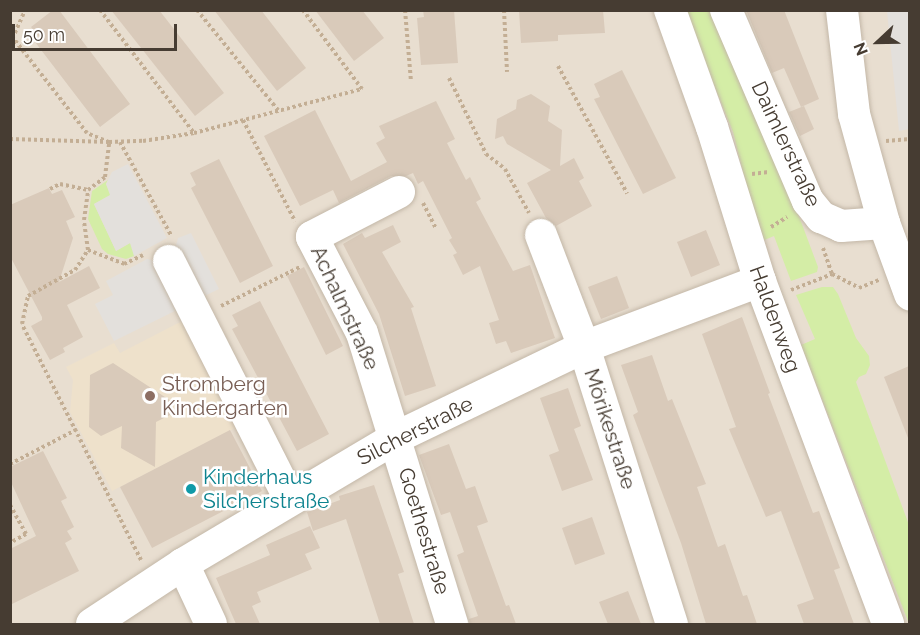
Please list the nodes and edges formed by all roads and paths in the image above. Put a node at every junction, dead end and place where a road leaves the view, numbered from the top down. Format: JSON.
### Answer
{"nodes":[{"id":1,"x":25,"y":10,"type":"edge"},
{"id":2,"x":100,"y":10,"type":"edge"},
{"id":3,"x":197,"y":10,"type":"edge"},
{"id":4,"x":303,"y":10,"type":"edge"},
{"id":5,"x":405,"y":10,"type":"edge"},
{"id":6,"x":504,"y":10,"type":"edge"},
{"id":7,"x":670,"y":10,"type":"edge"},
{"id":8,"x":726,"y":10,"type":"edge"},
{"id":9,"x":842,"y":10,"type":"edge"},
{"id":10,"x":13,"y":38,"type":"junction"},
{"id":11,"x":10,"y":44,"type":"edge"},
{"id":12,"x":558,"y":66,"type":"dead end"},
{"id":13,"x":507,"y":72,"type":"dead end"},
{"id":14,"x":449,"y":78,"type":"dead end"},
{"id":15,"x":411,"y":82,"type":"dead end"},
{"id":16,"x":278,"y":110,"type":"junction"},
{"id":17,"x":243,"y":120,"type":"junction"},
{"id":18,"x":194,"y":133,"type":"junction"},
{"id":19,"x":10,"y":140,"type":"edge"},
{"id":20,"x":109,"y":142,"type":"junction"},
{"id":21,"x":119,"y":142,"type":"junction"},
{"id":22,"x":792,"y":164,"type":"junction"},
{"id":23,"x":728,"y":177,"type":"junction"},
{"id":24,"x":50,"y":189,"type":"dead end"},
{"id":25,"x":88,"y":190,"type":"junction"},
{"id":26,"x":399,"y":192,"type":"dead end"},
{"id":27,"x":627,"y":193,"type":"dead end"},
{"id":28,"x":815,"y":209,"type":"junction"},
{"id":29,"x":884,"y":223,"type":"junction"},
{"id":30,"x":541,"y":235,"type":"joint"},
{"id":31,"x":747,"y":242,"type":"junction"},
{"id":32,"x":317,"y":246,"type":"junction"},
{"id":33,"x":88,"y":250,"type":"junction"},
{"id":34,"x":159,"y":257,"type":"junction"},
{"id":35,"x":832,"y":274,"type":"junction"},
{"id":36,"x":905,"y":283,"type":"edge"},
{"id":37,"x":774,"y":286,"type":"junction"},
{"id":38,"x":198,"y":318,"type":"junction"},
{"id":39,"x":584,"y":347,"type":"junction"},
{"id":40,"x":76,"y":430,"type":"junction"},
{"id":41,"x":395,"y":438,"type":"junction"},
{"id":42,"x":10,"y":464,"type":"edge"},
{"id":43,"x":290,"y":499,"type":"junction"},
{"id":44,"x":10,"y":505,"type":"edge"},
{"id":45,"x":10,"y":543,"type":"edge"},
{"id":46,"x":183,"y":564,"type":"junction"},
{"id":47,"x":156,"y":583,"type":"junction"},
{"id":48,"x":92,"y":624,"type":"edge"},
{"id":49,"x":211,"y":624,"type":"edge"},
{"id":50,"x":452,"y":624,"type":"edge"},
{"id":51,"x":672,"y":624,"type":"edge"},
{"id":52,"x":888,"y":624,"type":"edge"}],
"edges":[{"from":1,"to":10,"type":"path"},
{"from":2,"to":18,"type":"path"},
{"from":3,"to":16,"type":"path"},
{"from":4,"to":16,"type":"path"},
{"from":5,"to":15,"type":"path"},
{"from":6,"to":13,"type":"path"},
{"from":7,"to":23,"type":"street","name":"Haldenweg"},
{"from":8,"to":22,"type":"street","name":"Daimlerstraße"},
{"from":9,"to":29,"type":"street"},
{"from":10,"to":11,"type":"path"},
{"from":10,"to":20,"type":"path"},
{"from":12,"to":27,"type":"path"},
{"from":14,"to":30,"type":"path"},
{"from":16,"to":17,"type":"path"},
{"from":17,"to":18,"type":"path"},
{"from":17,"to":32,"type":"path"},
{"from":18,"to":21,"type":"path"},
{"from":19,"to":20,"type":"path"},
{"from":20,"to":21,"type":"path"},
{"from":20,"to":25,"type":"path"},
{"from":21,"to":34,"type":"path"},
{"from":22,"to":23,"type":"path"},
{"from":22,"to":28,"type":"street","name":"Daimlerstraße"},
{"from":23,"to":31,"type":"street","name":"Haldenweg"},
{"from":24,"to":25,"type":"path"},
{"from":25,"to":33,"type":"path"},
{"from":26,"to":32,"type":"street","name":"Achalmstraße"},
{"from":28,"to":29,"type":"street","name":"Daimlerstraße"},
{"from":28,"to":31,"type":"path"},
{"from":28,"to":35,"type":"path"},
{"from":29,"to":36,"type":"street"},
{"from":30,"to":39,"type":"street","name":"Mörikestraße"},
{"from":31,"to":37,"type":"street","name":"Haldenweg"},
{"from":32,"to":38,"type":"path"},
{"from":32,"to":41,"type":"street","name":"Achalmstraße"},
{"from":33,"to":34,"type":"path"},
{"from":33,"to":40,"type":"path"},
{"from":34,"to":38,"type":"street"},
{"from":35,"to":36,"type":"path"},
{"from":35,"to":37,"type":"path"},
{"from":37,"to":39,"type":"street","name":"Silcherstraße"},
{"from":37,"to":52,"type":"street","name":"Haldenweg"},
{"from":38,"to":43,"type":"street"},
{"from":39,"to":41,"type":"street","name":"Silcherstraße"},
{"from":39,"to":51,"type":"street","name":"Mörikestraße"},
{"from":40,"to":42,"type":"path"},
{"from":40,"to":47,"type":"path"},
{"from":41,"to":43,"type":"street","name":"Silcherstraße"},
{"from":41,"to":50,"type":"street","name":"Goethestraße"},
{"from":43,"to":46,"type":"street","name":"Silcherstraße"},
{"from":44,"to":45,"type":"path"},
{"from":46,"to":47,"type":"street","name":"Silcherstraße"},
{"from":46,"to":49,"type":"street"},
{"from":47,"to":48,"type":"street","name":"Silcherstraße"}]}
